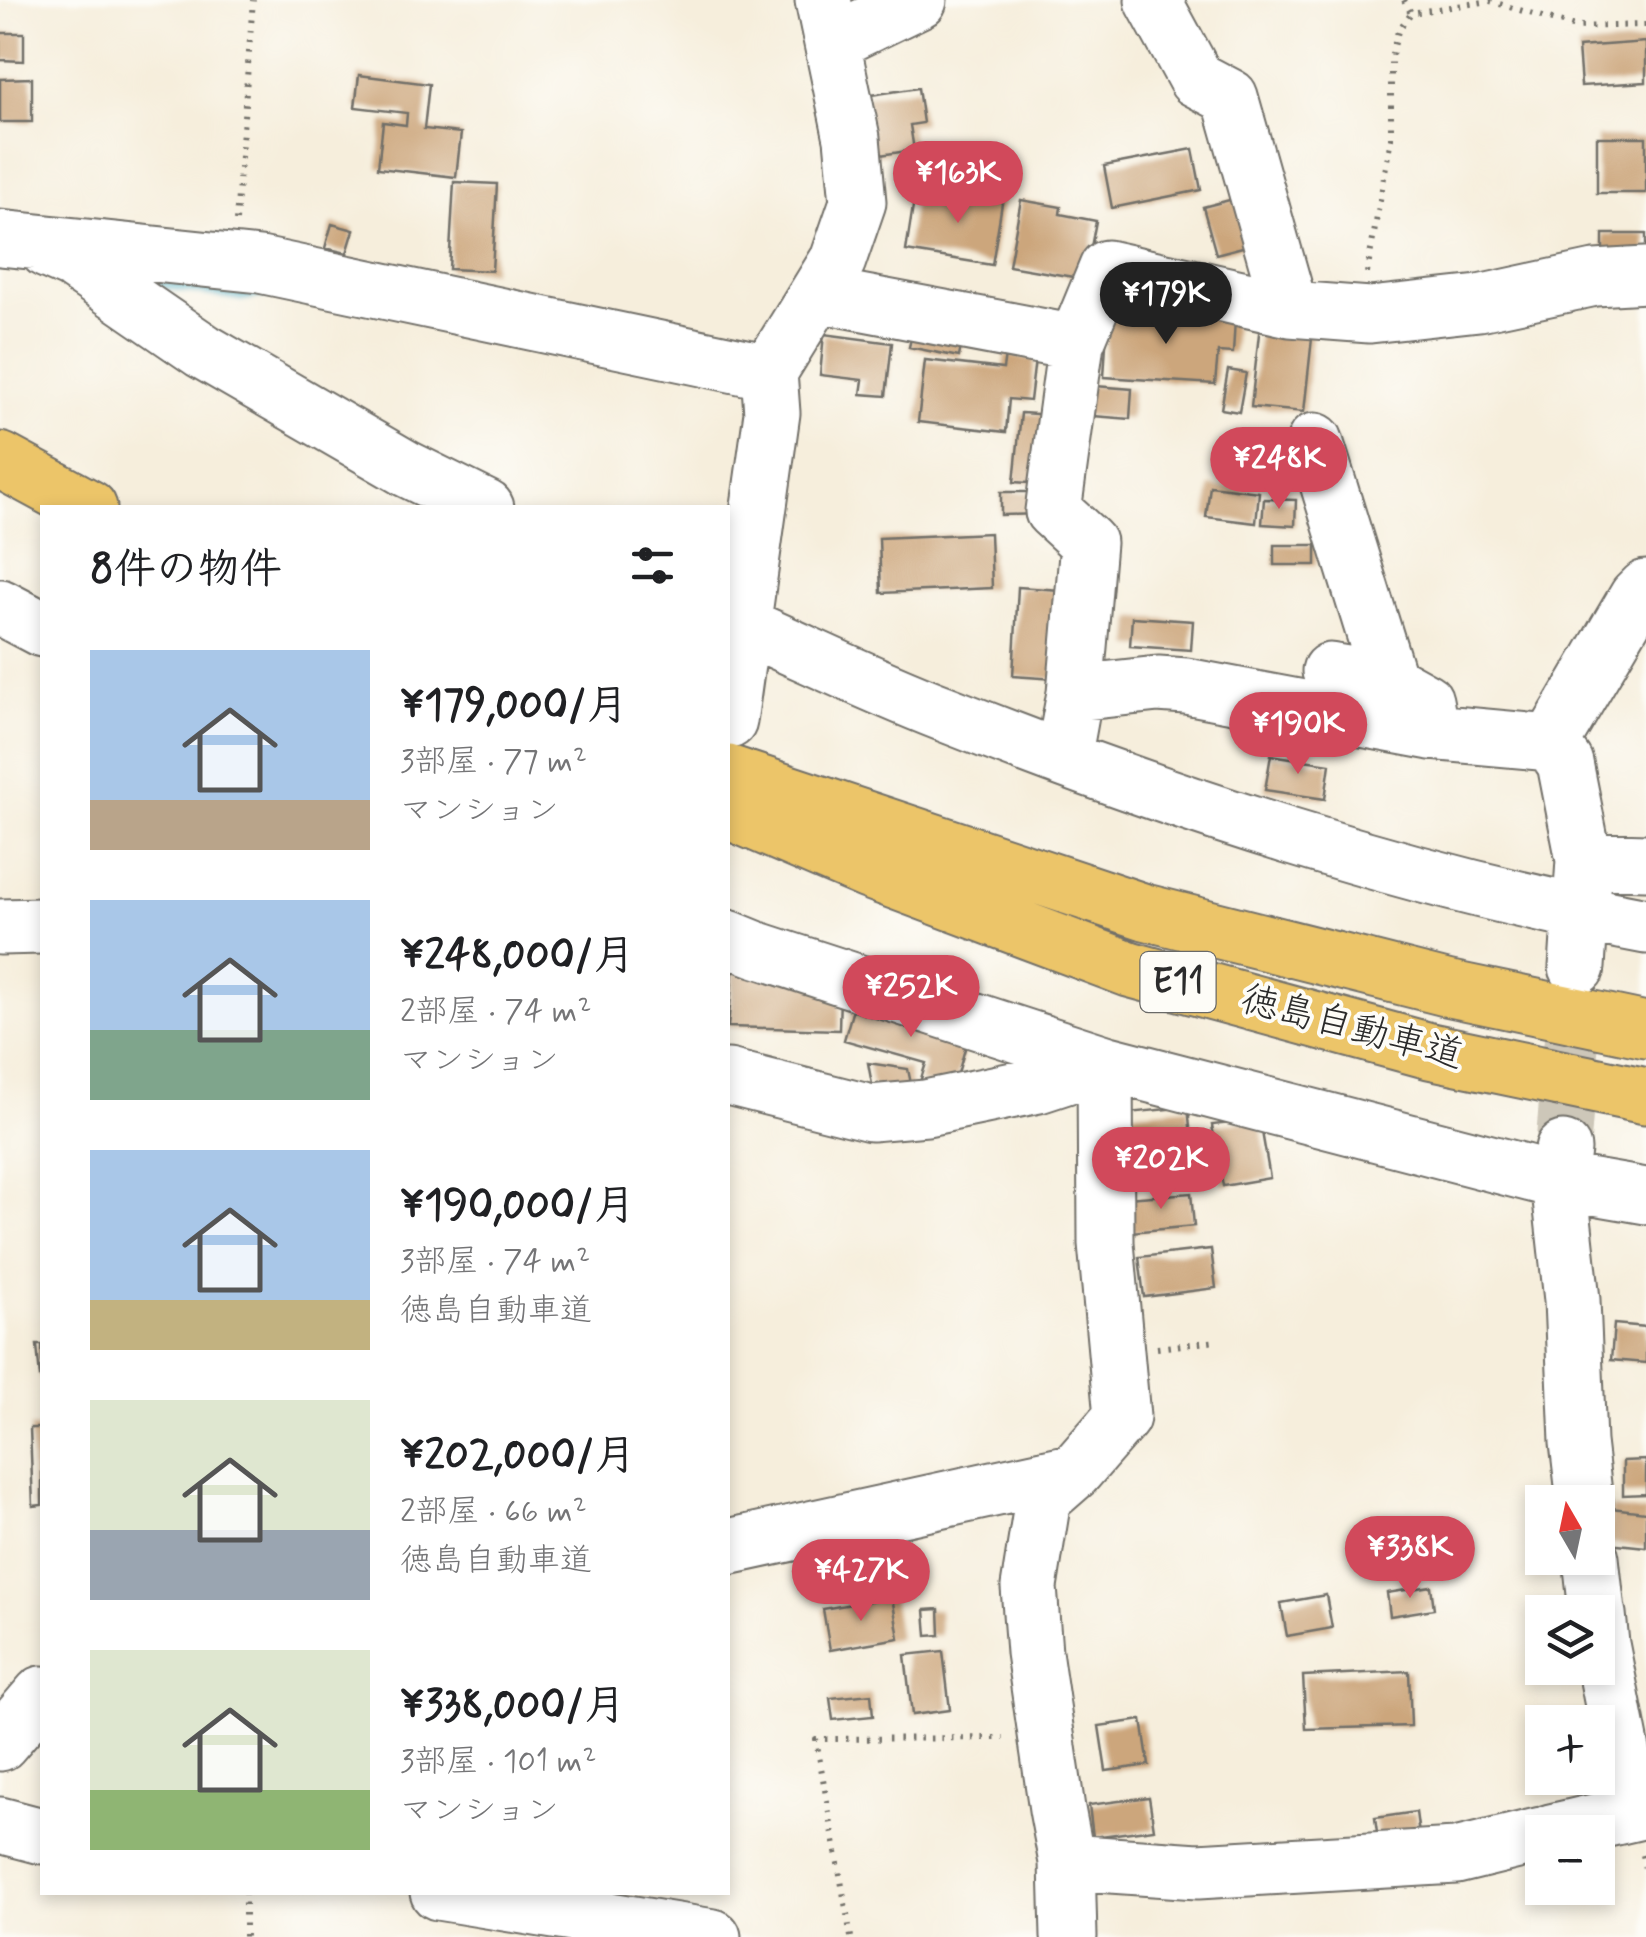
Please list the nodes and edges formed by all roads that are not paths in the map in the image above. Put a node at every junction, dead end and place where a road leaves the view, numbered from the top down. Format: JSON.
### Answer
{"nodes":[{"id":1,"x":919,"y":0,"type":"edge"},
{"id":2,"x":1153,"y":0,"type":"edge"},
{"id":3,"x":827,"y":21,"type":"edge"},
{"id":4,"x":13,"y":240,"type":"edge"},
{"id":5,"x":1646,"y":275,"type":"edge"},
{"id":6,"x":817,"y":294,"type":"junction"},
{"id":7,"x":1290,"y":309,"type":"junction"},
{"id":8,"x":1076,"y":343,"type":"junction"},
{"id":9,"x":768,"y":372,"type":"junction"},
{"id":10,"x":1315,"y":441,"type":"dead end"},
{"id":11,"x":0,"y":460,"type":"edge"},
{"id":12,"x":82,"y":505,"type":"edge"},
{"id":13,"x":480,"y":505,"type":"edge"},
{"id":14,"x":1646,"y":588,"type":"edge"},
{"id":15,"x":0,"y":606,"type":"edge"},
{"id":16,"x":734,"y":622,"type":"edge"},
{"id":17,"x":40,"y":628,"type":"edge"},
{"id":18,"x":1330,"y":671,"type":"dead end"},
{"id":19,"x":1389,"y":682,"type":"junction"},
{"id":20,"x":1075,"y":693,"type":"junction"},
{"id":21,"x":730,"y":701,"type":"edge"},
{"id":22,"x":1431,"y":732,"type":"junction"},
{"id":23,"x":1551,"y":744,"type":"junction"},
{"id":24,"x":1063,"y":759,"type":"junction"},
{"id":25,"x":730,"y":774,"type":"edge"},
{"id":26,"x":730,"y":812,"type":"edge"},
{"id":27,"x":1584,"y":860,"type":"junction"},
{"id":28,"x":1646,"y":862,"type":"edge"},
{"id":29,"x":1580,"y":914,"type":"junction"},
{"id":30,"x":40,"y":926,"type":"edge"},
{"id":31,"x":1646,"y":926,"type":"edge"},
{"id":32,"x":0,"y":927,"type":"edge"},
{"id":33,"x":730,"y":939,"type":"edge"},
{"id":34,"x":1577,"y":967,"type":"tunnel mouth"},
{"id":35,"x":1646,"y":1030,"type":"edge"},
{"id":36,"x":1105,"y":1063,"type":"junction"},
{"id":37,"x":730,"y":1078,"type":"edge"},
{"id":38,"x":1646,"y":1096,"type":"edge"},
{"id":39,"x":1561,"y":1163,"type":"junction"},
{"id":40,"x":1646,"y":1196,"type":"edge"},
{"id":41,"x":1076,"y":1471,"type":"junction"},
{"id":42,"x":1582,"y":1485,"type":"edge"},
{"id":43,"x":730,"y":1547,"type":"edge"},
{"id":44,"x":1611,"y":1685,"type":"edge"},
{"id":45,"x":40,"y":1696,"type":"edge"},
{"id":46,"x":0,"y":1743,"type":"edge"},
{"id":47,"x":1640,"y":1811,"type":"edge"},
{"id":48,"x":1615,"y":1817,"type":"edge"},
{"id":49,"x":0,"y":1825,"type":"edge"},
{"id":50,"x":40,"y":1835,"type":"edge"},
{"id":51,"x":1525,"y":1839,"type":"edge"},
{"id":52,"x":1067,"y":1862,"type":"junction"},
{"id":53,"x":456,"y":1895,"type":"edge"},
{"id":54,"x":713,"y":1937,"type":"edge"},
{"id":55,"x":1069,"y":1937,"type":"edge"}],
"edges":[{"from":1,"to":3,"type":"street"},
{"from":2,"to":7,"type":"street"},
{"from":3,"to":6,"type":"street"},
{"from":4,"to":9,"type":"street"},
{"from":4,"to":13,"type":"street"},
{"from":5,"to":7,"type":"street"},
{"from":6,"to":8,"type":"street"},
{"from":6,"to":9,"type":"street"},
{"from":7,"to":8,"type":"street"},
{"from":8,"to":20,"type":"street"},
{"from":9,"to":16,"type":"street"},
{"from":10,"to":19,"type":"street"},
{"from":11,"to":12,"type":"highway"},
{"from":14,"to":23,"type":"street"},
{"from":15,"to":17,"type":"street"},
{"from":16,"to":21,"type":"street"},
{"from":16,"to":24,"type":"street"},
{"from":18,"to":19,"type":"street"},
{"from":19,"to":22,"type":"street"},
{"from":20,"to":22,"type":"street"},
{"from":20,"to":24,"type":"street"},
{"from":22,"to":23,"type":"street"},
{"from":23,"to":27,"type":"street"},
{"from":24,"to":29,"type":"street"},
{"from":25,"to":35,"type":"highway","name":"徳島自動車道","number":"E11"},
{"from":26,"to":38,"type":"highway","name":"徳島自動車道","number":"E11"},
{"from":27,"to":28,"type":"street"},
{"from":27,"to":29,"type":"street"},
{"from":29,"to":31,"type":"street"},
{"from":29,"to":34,"type":"street"},
{"from":30,"to":32,"type":"street"},
{"from":33,"to":36,"type":"street"},
{"from":36,"to":37,"type":"street"},
{"from":36,"to":39,"type":"street"},
{"from":36,"to":41,"type":"street"},
{"from":39,"to":40,"type":"street"},
{"from":39,"to":42,"type":"street"},
{"from":41,"to":43,"type":"street"},
{"from":41,"to":52,"type":"street"},
{"from":44,"to":47,"type":"street"},
{"from":45,"to":46,"type":"street"},
{"from":47,"to":48,"type":"street"},
{"from":49,"to":50,"type":"street"},
{"from":51,"to":52,"type":"street"},
{"from":52,"to":55,"type":"street"},
{"from":53,"to":54,"type":"street"}]}
